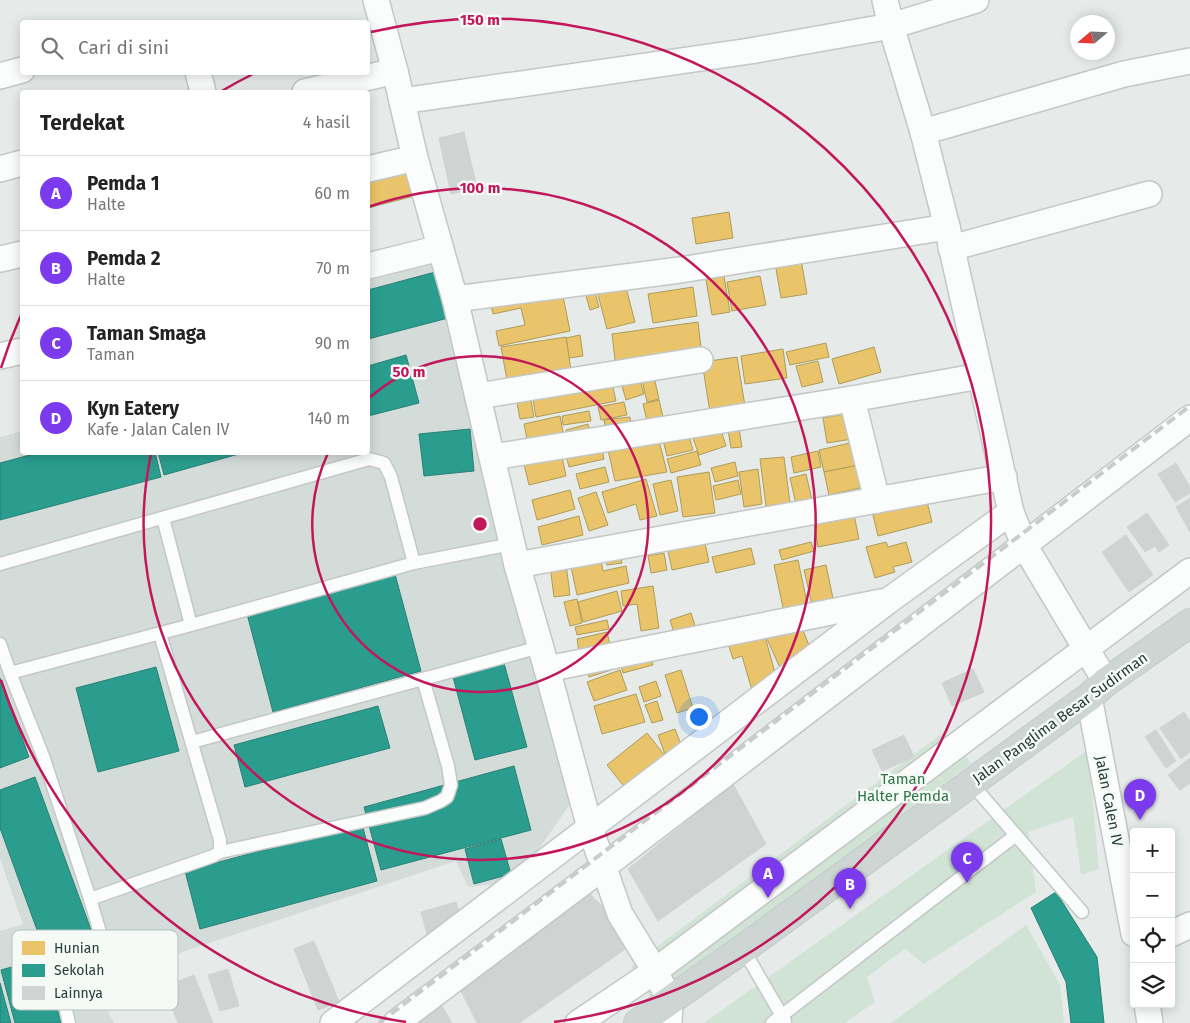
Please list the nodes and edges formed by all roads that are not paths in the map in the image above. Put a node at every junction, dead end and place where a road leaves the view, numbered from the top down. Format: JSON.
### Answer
{"nodes":[{"id":1,"x":376,"y":0,"type":"edge"},
{"id":2,"x":885,"y":0,"type":"edge"},
{"id":3,"x":976,"y":0,"type":"edge"},
{"id":4,"x":890,"y":26,"type":"junction"},
{"id":5,"x":1190,"y":61,"type":"edge"},
{"id":6,"x":20,"y":71,"type":"edge"},
{"id":7,"x":395,"y":71,"type":"junction"},
{"id":8,"x":199,"y":75,"type":"edge"},
{"id":9,"x":0,"y":76,"type":"edge"},
{"id":10,"x":202,"y":90,"type":"edge"},
{"id":11,"x":314,"y":90,"type":"edge"},
{"id":12,"x":402,"y":101,"type":"junction"},
{"id":13,"x":924,"y":132,"type":"junction"},
{"id":14,"x":414,"y":158,"type":"junction"},
{"id":15,"x":20,"y":164,"type":"edge"},
{"id":16,"x":0,"y":169,"type":"edge"},
{"id":17,"x":370,"y":169,"type":"edge"},
{"id":18,"x":1149,"y":194,"type":"dead end"},
{"id":19,"x":949,"y":237,"type":"junction"},
{"id":20,"x":440,"y":248,"type":"junction"},
{"id":21,"x":20,"y":254,"type":"edge"},
{"id":22,"x":0,"y":259,"type":"edge"},
{"id":23,"x":370,"y":266,"type":"edge"},
{"id":24,"x":455,"y":298,"type":"junction"},
{"id":25,"x":20,"y":351,"type":"edge"},
{"id":26,"x":0,"y":356,"type":"edge"},
{"id":27,"x":700,"y":360,"type":"dead end"},
{"id":28,"x":980,"y":376,"type":"junction"},
{"id":29,"x":478,"y":396,"type":"junction"},
{"id":30,"x":852,"y":399,"type":"junction"},
{"id":31,"x":1190,"y":418,"type":"edge"},
{"id":32,"x":493,"y":457,"type":"junction"},
{"id":33,"x":1004,"y":478,"type":"junction"},
{"id":34,"x":876,"y":500,"type":"junction"},
{"id":35,"x":1011,"y":512,"type":"junction"},
{"id":36,"x":163,"y":518,"type":"junction"},
{"id":37,"x":1024,"y":545,"type":"junction"},
{"id":38,"x":515,"y":554,"type":"junction"},
{"id":39,"x":414,"y":563,"type":"junction"},
{"id":40,"x":0,"y":564,"type":"edge"},
{"id":41,"x":1190,"y":571,"type":"edge"},
{"id":42,"x":888,"y":601,"type":"junction"},
{"id":43,"x":1190,"y":623,"type":"edge"},
{"id":44,"x":191,"y":625,"type":"junction"},
{"id":45,"x":160,"y":634,"type":"junction"},
{"id":46,"x":0,"y":644,"type":"edge"},
{"id":47,"x":1086,"y":648,"type":"junction"},
{"id":48,"x":544,"y":658,"type":"junction"},
{"id":49,"x":10,"y":674,"type":"junction"},
{"id":50,"x":423,"y":679,"type":"junction"},
{"id":51,"x":1098,"y":690,"type":"junction"},
{"id":52,"x":192,"y":742,"type":"junction"},
{"id":53,"x":971,"y":783,"type":"junction"},
{"id":54,"x":590,"y":828,"type":"junction"},
{"id":55,"x":1016,"y":835,"type":"junction"},
{"id":56,"x":220,"y":852,"type":"junction"},
{"id":57,"x":602,"y":868,"type":"junction"},
{"id":58,"x":90,"y":899,"type":"junction"},
{"id":59,"x":1082,"y":912,"type":"dead end"},
{"id":60,"x":1132,"y":918,"type":"edge"},
{"id":61,"x":1190,"y":925,"type":"edge"},
{"id":62,"x":99,"y":930,"type":"edge"},
{"id":63,"x":1175,"y":932,"type":"edge"},
{"id":64,"x":743,"y":949,"type":"junction"},
{"id":65,"x":655,"y":972,"type":"junction"},
{"id":66,"x":1148,"y":1008,"type":"edge"},
{"id":67,"x":67,"y":1010,"type":"edge"},
{"id":68,"x":670,"y":1012,"type":"edge"},
{"id":69,"x":780,"y":1021,"type":"edge"},
{"id":70,"x":69,"y":1023,"type":"edge"},
{"id":71,"x":333,"y":1023,"type":"edge"},
{"id":72,"x":396,"y":1023,"type":"edge"},
{"id":73,"x":578,"y":1023,"type":"edge"},
{"id":74,"x":638,"y":1023,"type":"edge"},
{"id":75,"x":1150,"y":1023,"type":"edge"}],
"edges":[{"from":1,"to":7,"type":"street"},
{"from":2,"to":4,"type":"street","name":"Jalan Calen IV"},
{"from":3,"to":4,"type":"street"},
{"from":4,"to":12,"type":"street"},
{"from":4,"to":13,"type":"street","name":"Jalan Calen IV"},
{"from":5,"to":13,"type":"street"},
{"from":6,"to":9,"type":"street"},
{"from":7,"to":11,"type":"street"},
{"from":7,"to":12,"type":"street"},
{"from":8,"to":10,"type":"street"},
{"from":12,"to":14,"type":"street"},
{"from":13,"to":19,"type":"street","name":"Jalan Calen IV"},
{"from":14,"to":17,"type":"street"},
{"from":14,"to":20,"type":"street"},
{"from":15,"to":16,"type":"street"},
{"from":18,"to":19,"type":"street"},
{"from":19,"to":24,"type":"street"},
{"from":19,"to":28,"type":"street","name":"Jalan Calen IV"},
{"from":20,"to":23,"type":"street"},
{"from":20,"to":24,"type":"street"},
{"from":21,"to":22,"type":"street"},
{"from":24,"to":29,"type":"street"},
{"from":25,"to":26,"type":"street"},
{"from":27,"to":29,"type":"street"},
{"from":28,"to":30,"type":"street"},
{"from":28,"to":33,"type":"street","name":"Jalan Calen IV"},
{"from":29,"to":32,"type":"street"},
{"from":30,"to":32,"type":"street"},
{"from":30,"to":34,"type":"street"},
{"from":31,"to":37,"type":"street"},
{"from":32,"to":38,"type":"street"},
{"from":33,"to":34,"type":"street"},
{"from":33,"to":35,"type":"street","name":"Jalan Calen IV"},
{"from":34,"to":38,"type":"street"},
{"from":35,"to":37,"type":"street","name":"Jalan Calen IV"},
{"from":35,"to":42,"type":"street"},
{"from":36,"to":39,"type":"lane"},
{"from":36,"to":40,"type":"lane"},
{"from":36,"to":44,"type":"lane"},
{"from":37,"to":47,"type":"street","name":"Jalan Calen IV"},
{"from":37,"to":57,"type":"street"},
{"from":38,"to":39,"type":"lane"},
{"from":38,"to":48,"type":"street"},
{"from":39,"to":44,"type":"lane"},
{"from":41,"to":47,"type":"street"},
{"from":42,"to":48,"type":"street"},
{"from":42,"to":54,"type":"street"},
{"from":43,"to":51,"type":"main road","name":"Jalan Panglima Besar Sudirman"},
{"from":44,"to":45,"type":"lane"},
{"from":45,"to":49,"type":"lane"},
{"from":45,"to":52,"type":"lane"},
{"from":46,"to":49,"type":"lane"},
{"from":47,"to":51,"type":"street","name":"Jalan Calen IV"},
{"from":47,"to":65,"type":"street"},
{"from":48,"to":50,"type":"lane"},
{"from":48,"to":54,"type":"street"},
{"from":49,"to":58,"type":"lane"},
{"from":50,"to":52,"type":"lane"},
{"from":50,"to":56,"type":"lane"},
{"from":51,"to":53,"type":"main road","name":"Jalan Panglima Besar Sudirman"},
{"from":51,"to":60,"type":"street","name":"Jalan Calen IV"},
{"from":52,"to":56,"type":"lane"},
{"from":53,"to":55,"type":"lane"},
{"from":53,"to":64,"type":"main road","name":"Jalan Panglima Besar Sudirman"},
{"from":54,"to":57,"type":"street"},
{"from":54,"to":71,"type":"street"},
{"from":55,"to":59,"type":"lane"},
{"from":55,"to":69,"type":"lane"},
{"from":56,"to":58,"type":"lane"},
{"from":57,"to":65,"type":"street"},
{"from":57,"to":72,"type":"street"},
{"from":58,"to":62,"type":"lane"},
{"from":61,"to":63,"type":"street"},
{"from":64,"to":68,"type":"main road","name":"Jalan Panglima Besar Sudirman"},
{"from":64,"to":69,"type":"lane"},
{"from":65,"to":68,"type":"street"},
{"from":65,"to":73,"type":"street"},
{"from":66,"to":75,"type":"street"},
{"from":67,"to":70,"type":"lane"},
{"from":68,"to":74,"type":"main road","name":"Jalan Panglima Besar Sudirman"}]}
